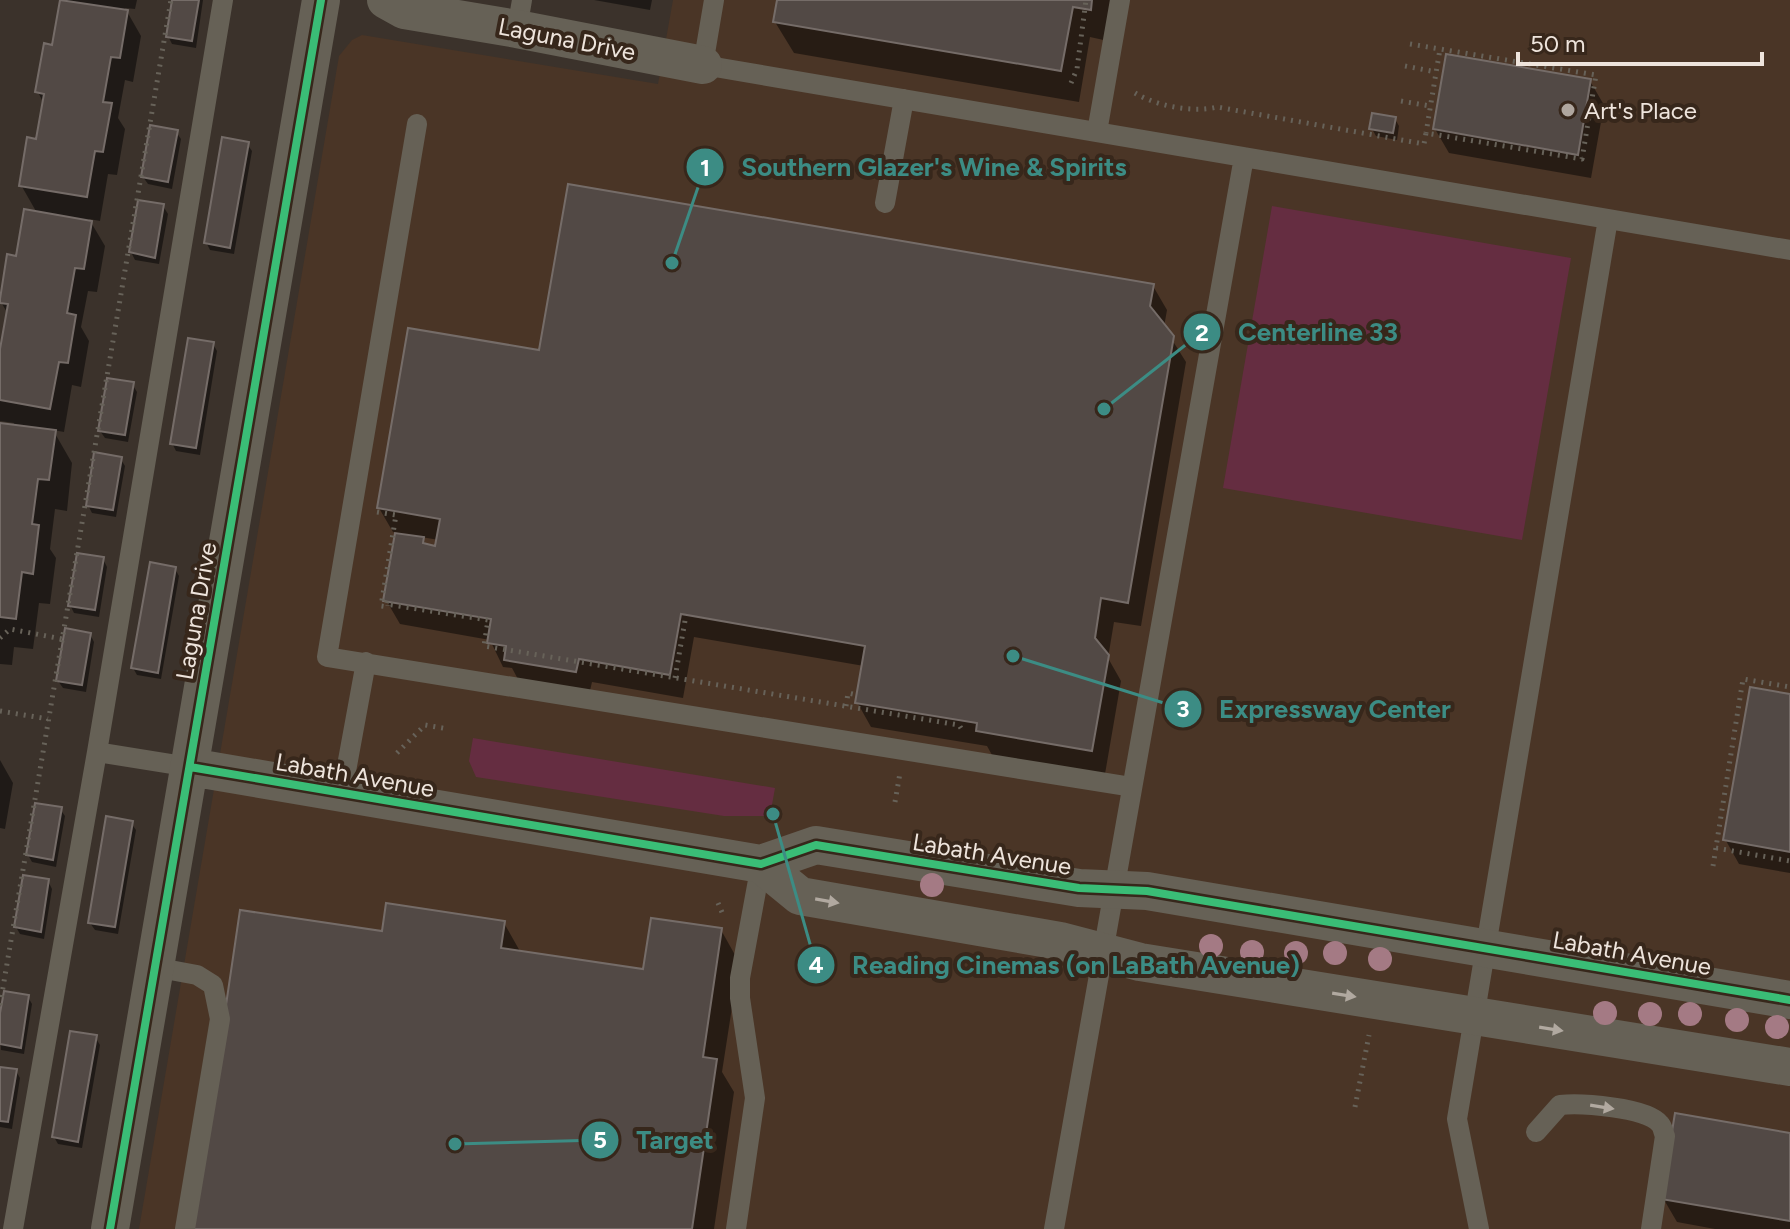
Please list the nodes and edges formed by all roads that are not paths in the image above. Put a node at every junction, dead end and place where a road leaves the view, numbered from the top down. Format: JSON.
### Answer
{"nodes":[{"id":1,"x":223,"y":0,"type":"edge"},
{"id":2,"x":321,"y":0,"type":"edge"},
{"id":3,"x":386,"y":0,"type":"edge"},
{"id":4,"x":714,"y":0,"type":"edge"},
{"id":5,"x":1120,"y":0,"type":"edge"},
{"id":6,"x":519,"y":14,"type":"edge"},
{"id":7,"x":703,"y":65,"type":"junction"},
{"id":8,"x":904,"y":99,"type":"junction"},
{"id":9,"x":417,"y":124,"type":"dead end"},
{"id":10,"x":1097,"y":132,"type":"junction"},
{"id":11,"x":1244,"y":157,"type":"junction"},
{"id":12,"x":885,"y":203,"type":"dead end"},
{"id":13,"x":1608,"y":219,"type":"junction"},
{"id":14,"x":1790,"y":250,"type":"edge"},
{"id":15,"x":366,"y":662,"type":"junction"},
{"id":16,"x":97,"y":752,"type":"junction"},
{"id":17,"x":190,"y":767,"type":"junction"},
{"id":18,"x":1132,"y":787,"type":"junction"},
{"id":19,"x":342,"y":793,"type":"junction"},
{"id":20,"x":761,"y":864,"type":"junction"},
{"id":21,"x":1114,"y":889,"type":"junction"},
{"id":22,"x":1485,"y":948,"type":"junction"},
{"id":23,"x":1102,"y":952,"type":"junction"},
{"id":24,"x":154,"y":967,"type":"junction"},
{"id":25,"x":1790,"y":1000,"type":"edge"},
{"id":26,"x":1474,"y":1017,"type":"junction"},
{"id":27,"x":1790,"y":1067,"type":"edge"},
{"id":28,"x":1536,"y":1132,"type":"dead end"},
{"id":29,"x":13,"y":1229,"type":"edge"},
{"id":30,"x":110,"y":1229,"type":"edge"},
{"id":31,"x":185,"y":1229,"type":"edge"},
{"id":32,"x":736,"y":1229,"type":"edge"},
{"id":33,"x":1054,"y":1229,"type":"edge"},
{"id":34,"x":1479,"y":1229,"type":"edge"},
{"id":35,"x":1651,"y":1229,"type":"edge"}],
"edges":[{"from":1,"to":16,"type":"lane"},
{"from":2,"to":17,"type":"street","name":"Laguna Drive"},
{"from":3,"to":6,"type":"street","name":"Laguna Drive"},
{"from":4,"to":7,"type":"lane"},
{"from":5,"to":10,"type":"lane"},
{"from":6,"to":7,"type":"street","name":"Laguna Drive"},
{"from":7,"to":8,"type":"lane"},
{"from":8,"to":10,"type":"lane"},
{"from":8,"to":12,"type":"lane"},
{"from":9,"to":15,"type":"lane"},
{"from":10,"to":11,"type":"lane"},
{"from":11,"to":13,"type":"lane"},
{"from":11,"to":18,"type":"lane"},
{"from":13,"to":14,"type":"lane"},
{"from":13,"to":22,"type":"lane"},
{"from":15,"to":18,"type":"lane"},
{"from":15,"to":19,"type":"lane"},
{"from":16,"to":17,"type":"lane"},
{"from":16,"to":29,"type":"lane"},
{"from":17,"to":19,"type":"street","name":"Labath Avenue"},
{"from":17,"to":24,"type":"street","name":"Laguna Drive"},
{"from":18,"to":21,"type":"lane"},
{"from":19,"to":20,"type":"street","name":"Labath Avenue"},
{"from":20,"to":21,"type":"street","name":"Labath Avenue"},
{"from":20,"to":23,"type":"street","name":"Labath Avenue","one_way":true},
{"from":20,"to":32,"type":"lane"},
{"from":21,"to":22,"type":"street","name":"Labath Avenue"},
{"from":21,"to":23,"type":"lane"},
{"from":22,"to":25,"type":"street","name":"Labath Avenue"},
{"from":22,"to":26,"type":"lane"},
{"from":23,"to":26,"type":"street","name":"Labath Avenue","one_way":true},
{"from":23,"to":33,"type":"lane"},
{"from":24,"to":30,"type":"street","name":"Laguna Drive"},
{"from":24,"to":31,"type":"lane"},
{"from":26,"to":27,"type":"street","name":"Labath Avenue","one_way":true},
{"from":26,"to":34,"type":"lane"},
{"from":28,"to":35,"type":"lane","one_way":true}]}
